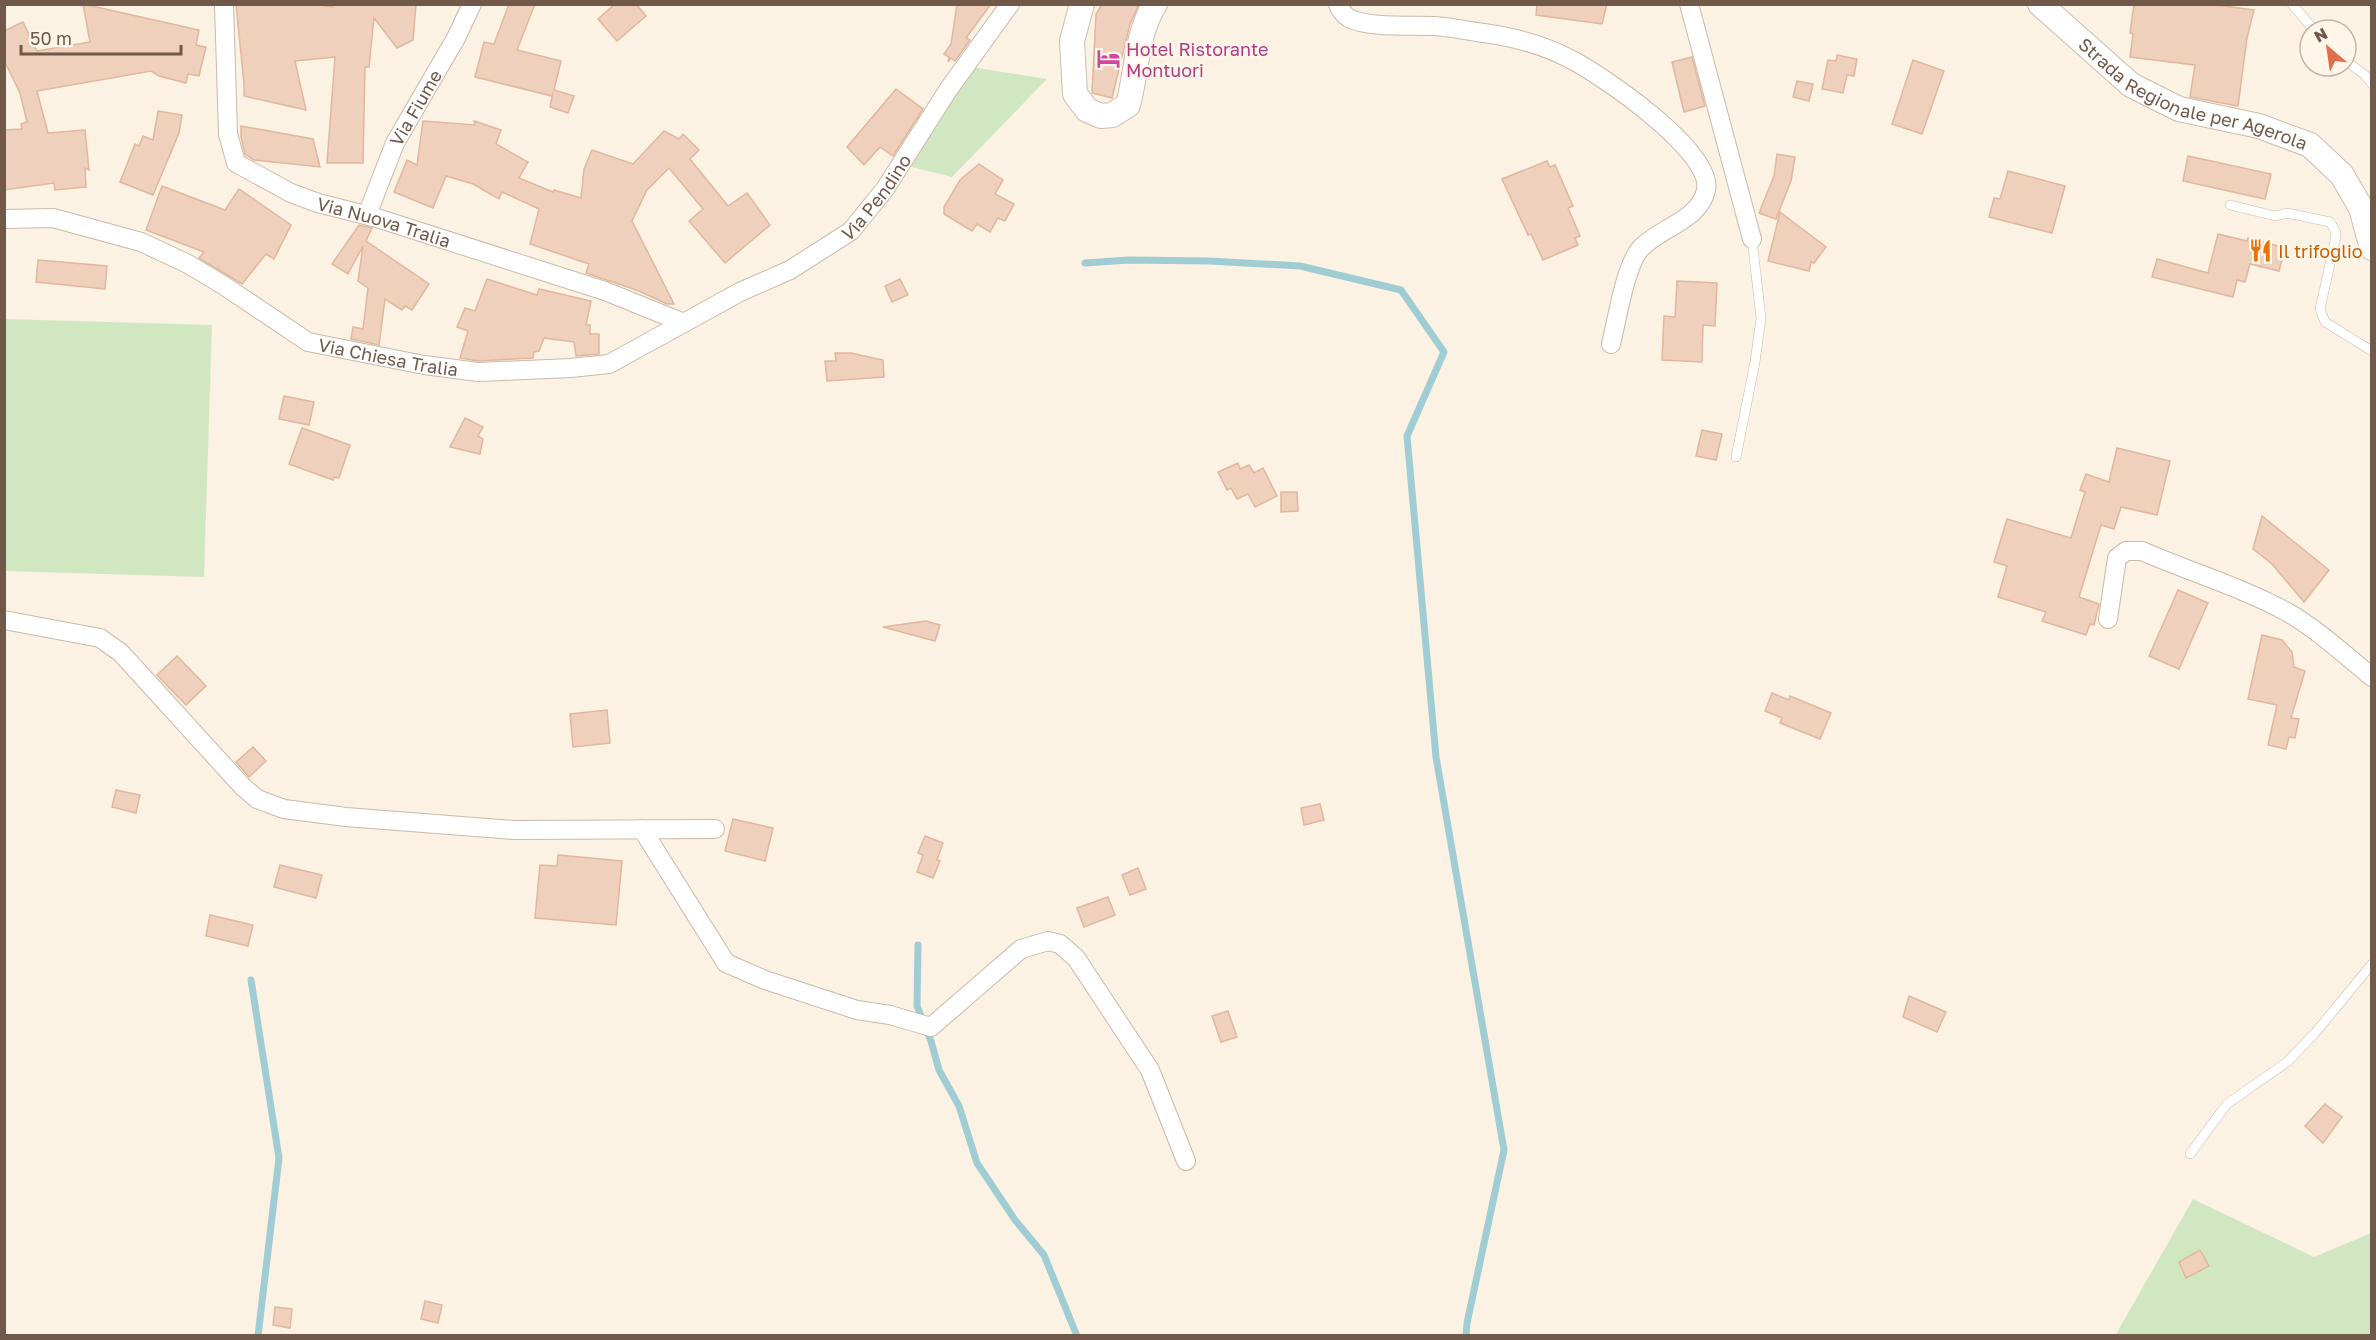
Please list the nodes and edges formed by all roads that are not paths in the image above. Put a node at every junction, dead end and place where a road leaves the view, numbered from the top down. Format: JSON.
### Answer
{"nodes":[{"id":1,"x":224,"y":4,"type":"edge"},
{"id":2,"x":1010,"y":4,"type":"edge"},
{"id":3,"x":1082,"y":4,"type":"edge"},
{"id":4,"x":1155,"y":4,"type":"edge"},
{"id":5,"x":1338,"y":4,"type":"edge"},
{"id":6,"x":1689,"y":4,"type":"edge"},
{"id":7,"x":2040,"y":4,"type":"edge"},
{"id":8,"x":2292,"y":4,"type":"edge"},
{"id":9,"x":469,"y":5,"type":"edge"},
{"id":10,"x":2304,"y":18,"type":"edge"},
{"id":11,"x":2358,"y":70,"type":"edge"},
{"id":12,"x":2372,"y":84,"type":"edge"},
{"id":13,"x":2230,"y":205,"type":"dead end"},
{"id":14,"x":367,"y":215,"type":"junction"},
{"id":15,"x":4,"y":219,"type":"edge"},
{"id":16,"x":1752,"y":239,"type":"joint"},
{"id":17,"x":2372,"y":248,"type":"edge"},
{"id":18,"x":684,"y":323,"type":"junction"},
{"id":19,"x":1611,"y":344,"type":"dead end"},
{"id":20,"x":2372,"y":351,"type":"edge"},
{"id":21,"x":1736,"y":457,"type":"dead end"},
{"id":22,"x":4,"y":620,"type":"edge"},
{"id":23,"x":2108,"y":620,"type":"dead end"},
{"id":24,"x":2372,"y":677,"type":"edge"},
{"id":25,"x":642,"y":829,"type":"junction"},
{"id":26,"x":715,"y":829,"type":"dead end"},
{"id":27,"x":2372,"y":964,"type":"edge"},
{"id":28,"x":2190,"y":1154,"type":"dead end"},
{"id":29,"x":1185,"y":1161,"type":"dead end"}],
"edges":[{"from":1,"to":14,"type":"street","name":"Via Nuova Tralia"},
{"from":2,"to":18,"type":"street","name":"Via Pendino"},
{"from":3,"to":4,"type":"main road"},
{"from":5,"to":19,"type":"street"},
{"from":6,"to":16,"type":"street"},
{"from":7,"to":17,"type":"main road","name":"Strada Regionale per Agerola"},
{"from":8,"to":10,"type":"lane"},
{"from":9,"to":14,"type":"street","name":"Via Fiume"},
{"from":11,"to":12,"type":"lane"},
{"from":13,"to":20,"type":"lane"},
{"from":14,"to":18,"type":"street","name":"Via Nuova Tralia"},
{"from":15,"to":18,"type":"street","name":"Via Chiesa Tralia"},
{"from":16,"to":21,"type":"lane"},
{"from":22,"to":25,"type":"street"},
{"from":23,"to":24,"type":"street"},
{"from":25,"to":26,"type":"street"},
{"from":25,"to":29,"type":"street"},
{"from":27,"to":28,"type":"lane"}]}
